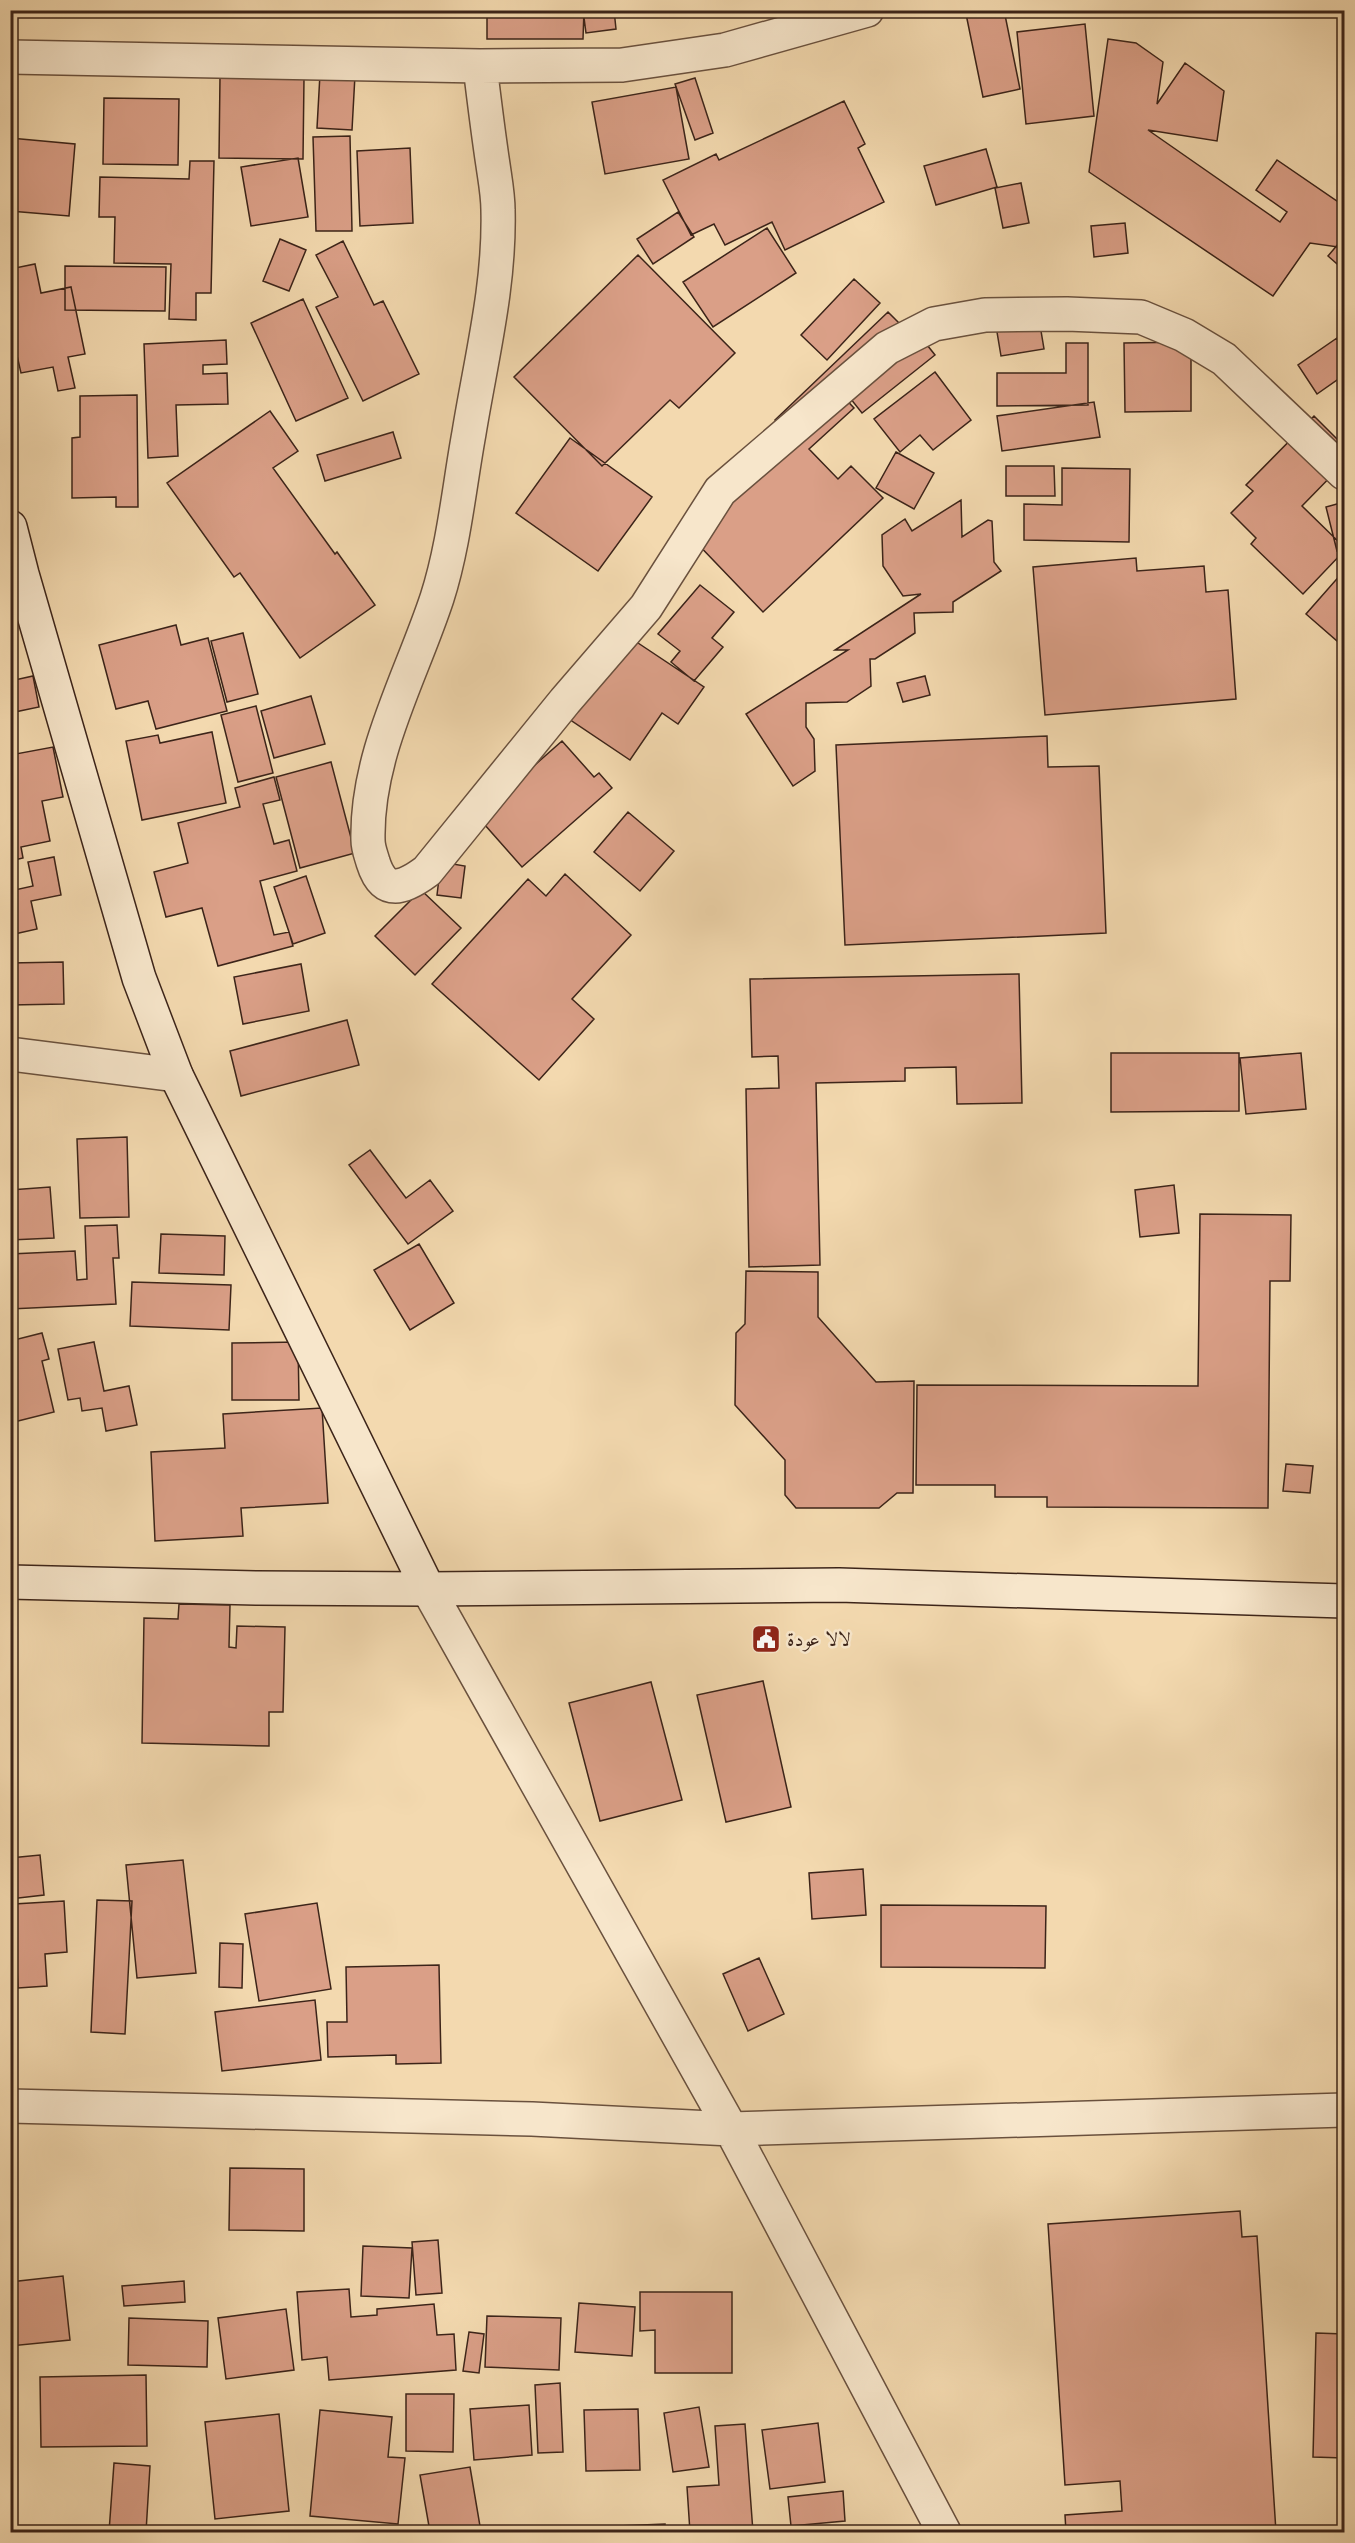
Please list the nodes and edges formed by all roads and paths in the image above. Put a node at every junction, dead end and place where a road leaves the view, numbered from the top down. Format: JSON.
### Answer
{"nodes":[{"id":1,"x":867,"y":10,"type":"edge"},
{"id":2,"x":10,"y":57,"type":"edge"},
{"id":3,"x":480,"y":66,"type":"junction"},
{"id":4,"x":1344,"y":472,"type":"edge"},
{"id":5,"x":10,"y":527,"type":"edge"},
{"id":6,"x":16,"y":574,"type":"edge"},
{"id":7,"x":10,"y":1054,"type":"edge"},
{"id":8,"x":176,"y":1075,"type":"junction"},
{"id":9,"x":10,"y":1582,"type":"edge"},
{"id":10,"x":428,"y":1589,"type":"junction"},
{"id":11,"x":1344,"y":1601,"type":"edge"},
{"id":12,"x":10,"y":2106,"type":"edge"},
{"id":13,"x":1344,"y":2110,"type":"edge"},
{"id":14,"x":731,"y":2129,"type":"junction"},
{"id":15,"x":944,"y":2532,"type":"edge"}],
"edges":[{"from":1,"to":3,"type":"street"},
{"from":2,"to":3,"type":"street"},
{"from":3,"to":4,"type":"street"},
{"from":5,"to":6,"type":"street"},
{"from":6,"to":8,"type":"street"},
{"from":7,"to":8,"type":"street"},
{"from":8,"to":10,"type":"street"},
{"from":9,"to":10,"type":"street"},
{"from":10,"to":11,"type":"street"},
{"from":10,"to":14,"type":"street"},
{"from":12,"to":14,"type":"street"},
{"from":13,"to":14,"type":"street"},
{"from":14,"to":15,"type":"street"}]}
